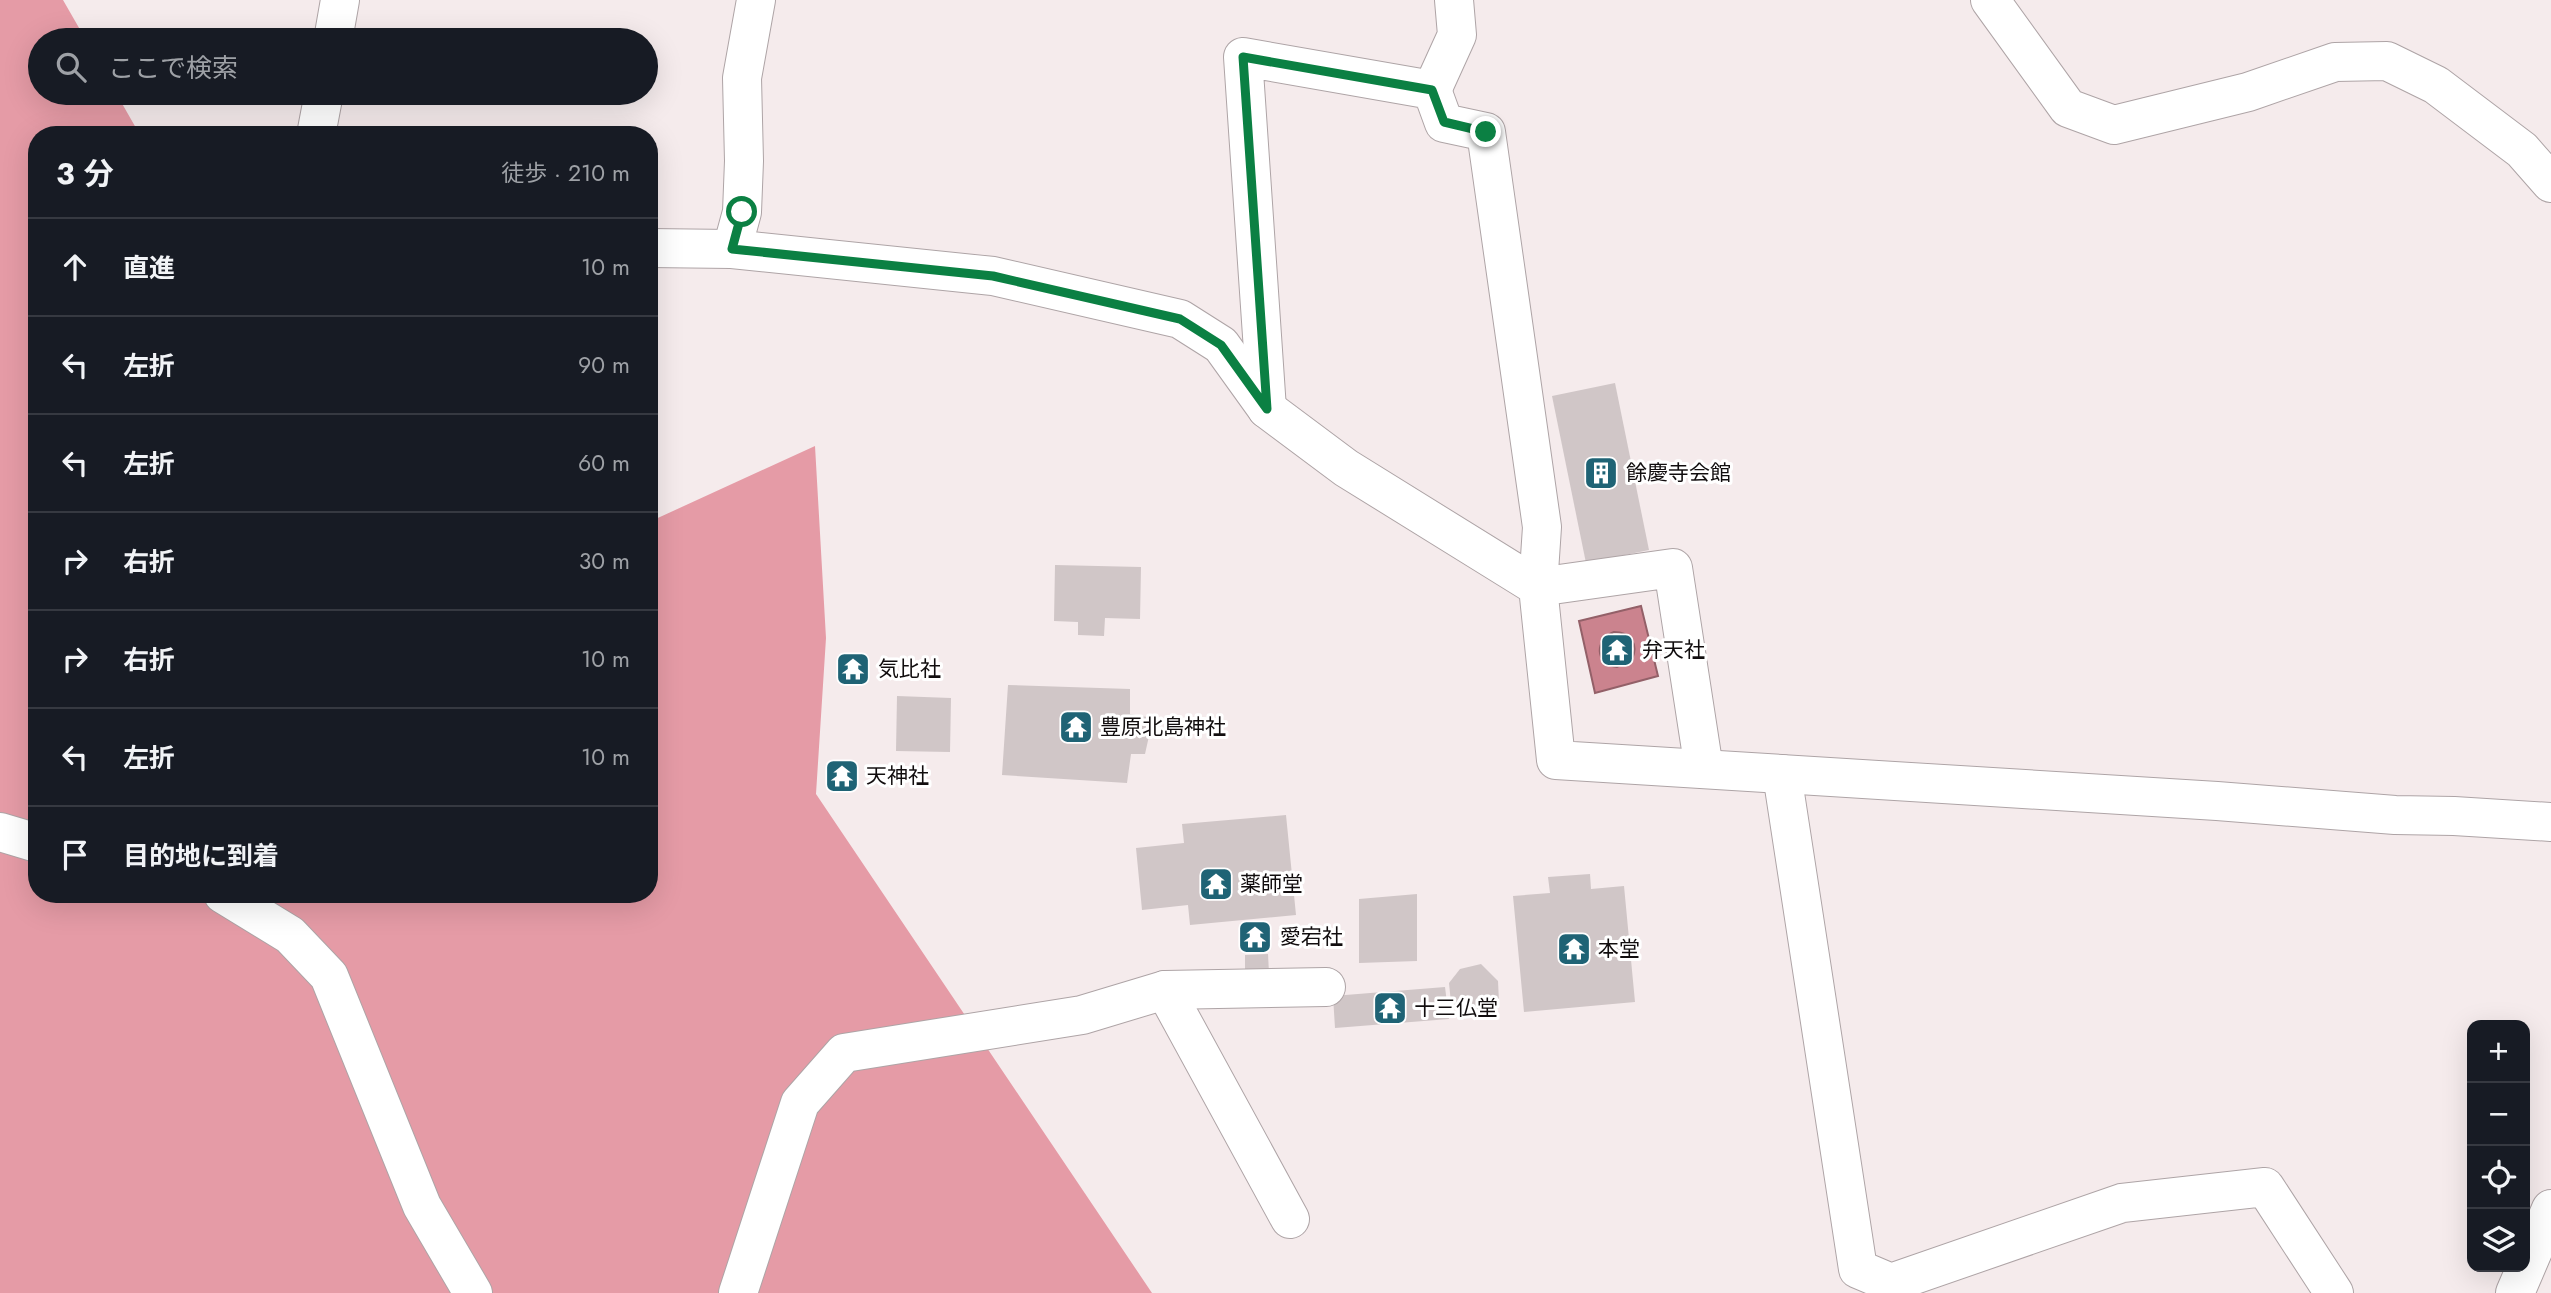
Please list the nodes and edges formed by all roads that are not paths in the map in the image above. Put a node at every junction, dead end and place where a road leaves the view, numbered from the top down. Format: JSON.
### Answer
{"nodes":[{"id":1,"x":340,"y":0,"type":"edge"},
{"id":2,"x":756,"y":0,"type":"edge"},
{"id":3,"x":1454,"y":0,"type":"edge"},
{"id":4,"x":1990,"y":0,"type":"edge"},
{"id":5,"x":335,"y":28,"type":"edge"},
{"id":6,"x":1432,"y":90,"type":"junction"},
{"id":7,"x":322,"y":105,"type":"edge"},
{"id":8,"x":318,"y":126,"type":"edge"},
{"id":9,"x":2551,"y":183,"type":"edge"},
{"id":10,"x":658,"y":248,"type":"edge"},
{"id":11,"x":732,"y":249,"type":"junction"},
{"id":12,"x":1267,"y":409,"type":"junction"},
{"id":13,"x":1538,"y":587,"type":"junction"},
{"id":14,"x":1704,"y":769,"type":"junction"},
{"id":15,"x":1782,"y":774,"type":"junction"},
{"id":16,"x":2551,"y":822,"type":"edge"},
{"id":17,"x":0,"y":832,"type":"edge"},
{"id":18,"x":28,"y":840,"type":"edge"},
{"id":19,"x":238,"y":903,"type":"edge"},
{"id":20,"x":1326,"y":986,"type":"dead end"},
{"id":21,"x":1165,"y":990,"type":"junction"},
{"id":22,"x":2551,"y":1209,"type":"edge"},
{"id":23,"x":1290,"y":1219,"type":"dead end"},
{"id":24,"x":473,"y":1293,"type":"edge"},
{"id":25,"x":738,"y":1293,"type":"edge"},
{"id":26,"x":2334,"y":1293,"type":"edge"},
{"id":27,"x":2515,"y":1293,"type":"edge"}],
"edges":[{"from":1,"to":5,"type":"street"},
{"from":2,"to":11,"type":"street"},
{"from":3,"to":6,"type":"street"},
{"from":4,"to":9,"type":"street"},
{"from":6,"to":12,"type":"street"},
{"from":6,"to":13,"type":"street"},
{"from":7,"to":8,"type":"street"},
{"from":10,"to":11,"type":"street"},
{"from":11,"to":12,"type":"street"},
{"from":12,"to":13,"type":"street"},
{"from":13,"to":14,"type":"street"},
{"from":13,"to":14,"type":"street"},
{"from":14,"to":15,"type":"street"},
{"from":15,"to":16,"type":"street"},
{"from":15,"to":26,"type":"street"},
{"from":17,"to":18,"type":"street"},
{"from":19,"to":24,"type":"street"},
{"from":20,"to":21,"type":"street"},
{"from":21,"to":23,"type":"street"},
{"from":21,"to":25,"type":"street"},
{"from":22,"to":27,"type":"street"}]}
